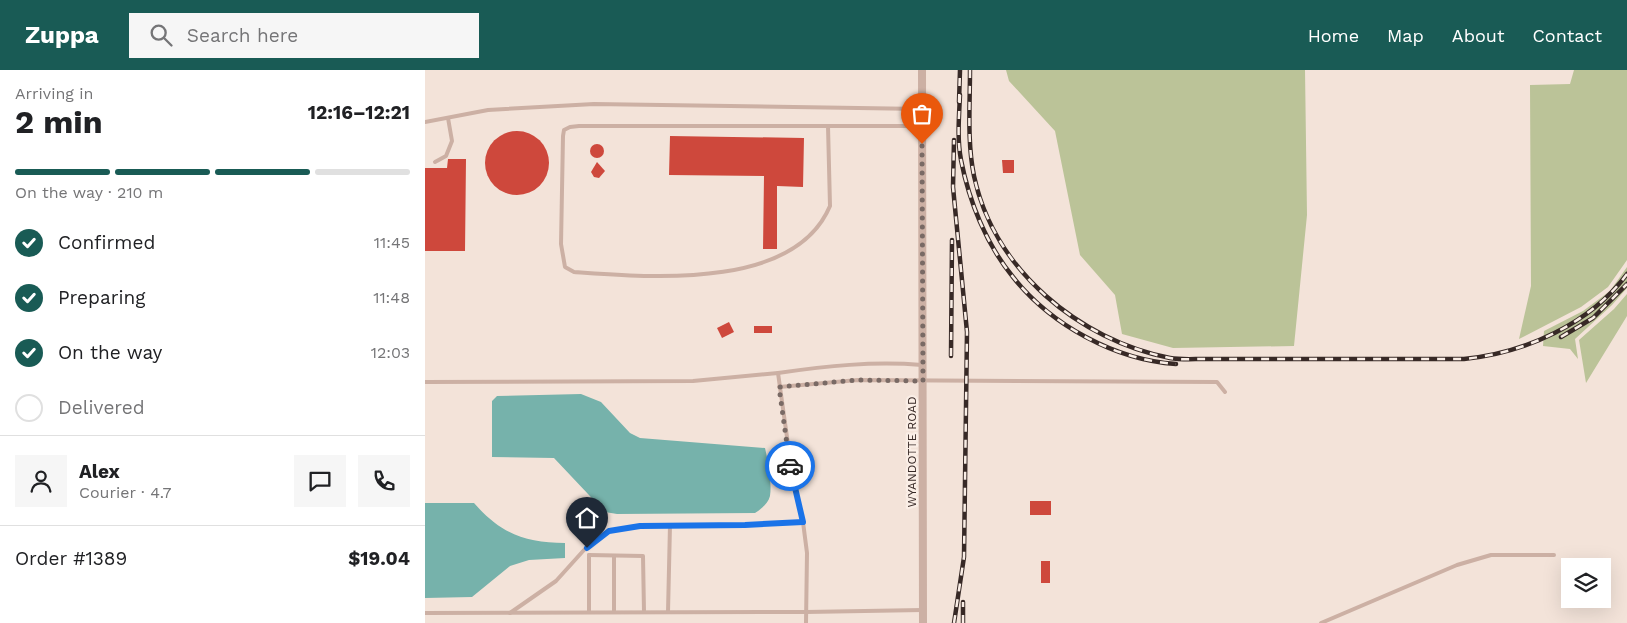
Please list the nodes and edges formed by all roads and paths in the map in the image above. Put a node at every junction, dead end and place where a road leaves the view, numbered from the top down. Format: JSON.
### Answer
{"nodes":[{"id":1,"x":922,"y":70,"type":"edge"},
{"id":2,"x":922,"y":108,"type":"junction"},
{"id":3,"x":448,"y":118,"type":"junction"},
{"id":4,"x":425,"y":122,"type":"edge"},
{"id":5,"x":828,"y":126,"type":"junction"},
{"id":6,"x":922,"y":126,"type":"junction"},
{"id":7,"x":435,"y":162,"type":"dead end"},
{"id":8,"x":923,"y":365,"type":"junction"},
{"id":9,"x":778,"y":373,"type":"junction"},
{"id":10,"x":923,"y":381,"type":"junction"},
{"id":11,"x":425,"y":382,"type":"edge"},
{"id":12,"x":779,"y":387,"type":"junction"},
{"id":13,"x":1225,"y":392,"type":"dead end"},
{"id":14,"x":803,"y":522,"type":"junction"},
{"id":15,"x":670,"y":526,"type":"junction"},
{"id":16,"x":587,"y":548,"type":"junction"},
{"id":17,"x":589,"y":555,"type":"junction"},
{"id":18,"x":1554,"y":555,"type":"dead end"},
{"id":19,"x":615,"y":556,"type":"junction"},
{"id":20,"x":923,"y":610,"type":"junction"},
{"id":21,"x":589,"y":612,"type":"junction"},
{"id":22,"x":615,"y":612,"type":"junction"},
{"id":23,"x":644,"y":612,"type":"junction"},
{"id":24,"x":668,"y":612,"type":"junction"},
{"id":25,"x":806,"y":612,"type":"junction"},
{"id":26,"x":425,"y":613,"type":"edge"},
{"id":27,"x":511,"y":613,"type":"junction"},
{"id":28,"x":806,"y":623,"type":"edge"},
{"id":29,"x":923,"y":623,"type":"edge"},
{"id":30,"x":1321,"y":623,"type":"edge"}],
"edges":[{"from":1,"to":2,"type":"street","name":"WYANDOTTE ROAD"},
{"from":2,"to":3,"type":"lane"},
{"from":2,"to":6,"type":"street","name":"WYANDOTTE ROAD"},
{"from":3,"to":4,"type":"lane"},
{"from":3,"to":7,"type":"lane"},
{"from":5,"to":5,"type":"lane"},
{"from":5,"to":6,"type":"lane"},
{"from":6,"to":8,"type":"street","name":"WYANDOTTE ROAD"},
{"from":8,"to":9,"type":"lane"},
{"from":8,"to":10,"type":"street","name":"WYANDOTTE ROAD"},
{"from":9,"to":11,"type":"lane"},
{"from":9,"to":12,"type":"lane"},
{"from":10,"to":12,"type":"lane"},
{"from":10,"to":13,"type":"lane"},
{"from":10,"to":20,"type":"street","name":"WYANDOTTE ROAD"},
{"from":12,"to":14,"type":"lane"},
{"from":14,"to":15,"type":"lane"},
{"from":14,"to":25,"type":"lane"},
{"from":15,"to":16,"type":"lane"},
{"from":15,"to":24,"type":"lane"},
{"from":16,"to":17,"type":"lane"},
{"from":16,"to":27,"type":"lane"},
{"from":17,"to":19,"type":"lane"},
{"from":17,"to":21,"type":"lane"},
{"from":18,"to":30,"type":"lane"},
{"from":19,"to":22,"type":"lane"},
{"from":19,"to":23,"type":"lane"},
{"from":20,"to":25,"type":"lane"},
{"from":20,"to":29,"type":"street","name":"WYANDOTTE ROAD"},
{"from":21,"to":22,"type":"lane"},
{"from":21,"to":27,"type":"lane"},
{"from":22,"to":23,"type":"lane"},
{"from":23,"to":24,"type":"lane"},
{"from":24,"to":25,"type":"lane"},
{"from":25,"to":28,"type":"lane"},
{"from":26,"to":27,"type":"lane"}]}
